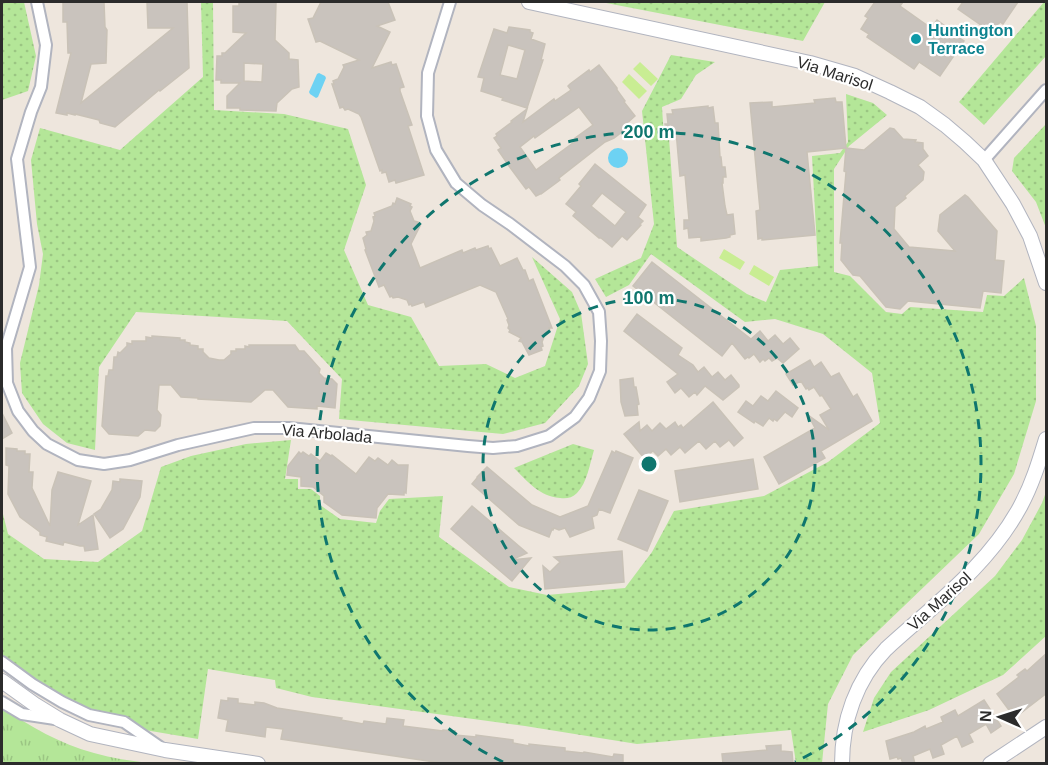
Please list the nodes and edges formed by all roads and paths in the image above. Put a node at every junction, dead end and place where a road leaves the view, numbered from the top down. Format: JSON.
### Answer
{"nodes":[{"id":1,"x":37,"y":2,"type":"edge"},
{"id":2,"x":450,"y":2,"type":"edge"},
{"id":3,"x":529,"y":2,"type":"edge"},
{"id":4,"x":1047,"y":90,"type":"edge"},
{"id":5,"x":984,"y":160,"type":"junction"},
{"id":6,"x":1047,"y":283,"type":"edge"},
{"id":7,"x":1047,"y":439,"type":"edge"},
{"id":8,"x":2,"y":662,"type":"edge"},
{"id":9,"x":2,"y":681,"type":"edge"},
{"id":10,"x":2,"y":702,"type":"edge"},
{"id":11,"x":60,"y":720,"type":"junction"},
{"id":12,"x":1047,"y":728,"type":"edge"},
{"id":13,"x":165,"y":750,"type":"junction"},
{"id":14,"x":258,"y":764,"type":"edge"},
{"id":15,"x":842,"y":764,"type":"edge"},
{"id":16,"x":990,"y":764,"type":"edge"}],
"edges":[{"from":1,"to":2,"type":"street","name":"Via Arbolada"},
{"from":3,"to":5,"type":"street","name":"Via Marisol"},
{"from":4,"to":5,"type":"street"},
{"from":5,"to":6,"type":"street","name":"Via Marisol"},
{"from":7,"to":15,"type":"street","name":"Via Marisol"},
{"from":8,"to":13,"type":"street"},
{"from":9,"to":11,"type":"street"},
{"from":10,"to":11,"type":"street"},
{"from":11,"to":13,"type":"street"},
{"from":12,"to":16,"type":"street"},
{"from":13,"to":14,"type":"street"}]}
